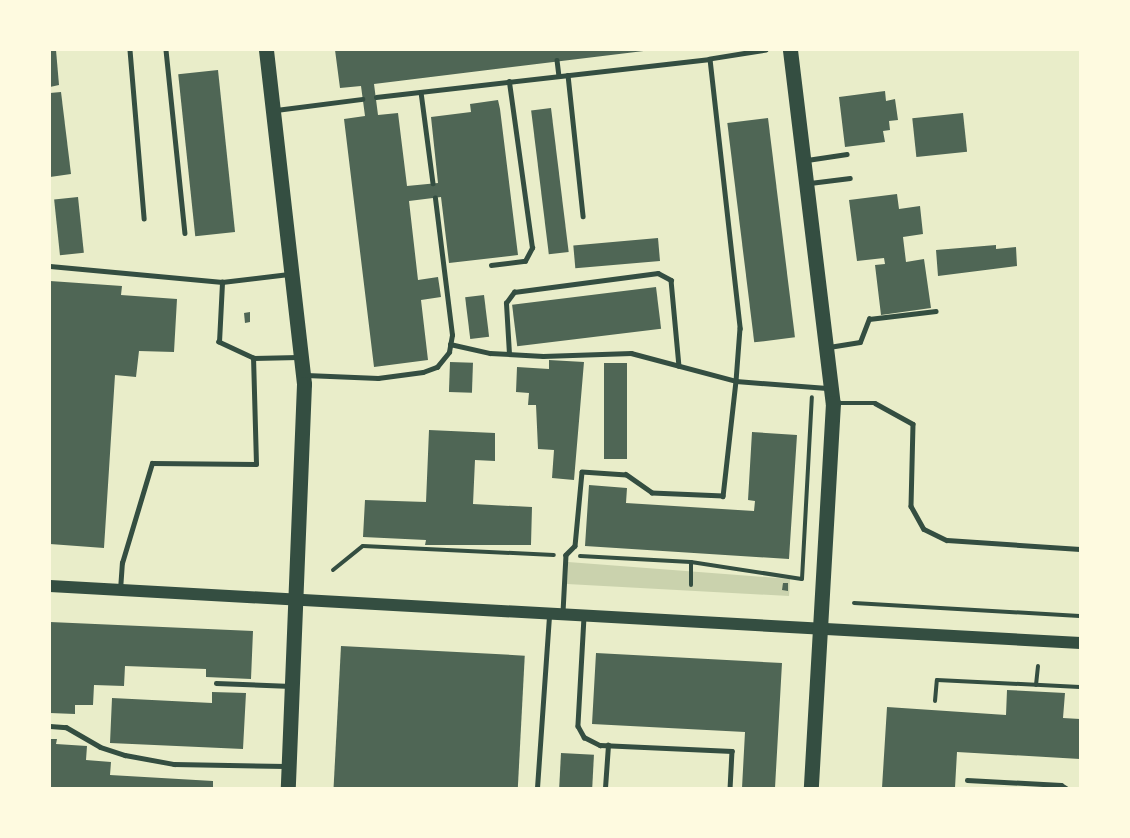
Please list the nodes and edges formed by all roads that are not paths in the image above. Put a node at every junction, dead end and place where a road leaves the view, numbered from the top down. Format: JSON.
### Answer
{"nodes":[{"id":1,"x":130,"y":50,"type":"edge"},
{"id":2,"x":165,"y":50,"type":"edge"},
{"id":3,"x":266,"y":50,"type":"edge"},
{"id":4,"x":766,"y":50,"type":"edge"},
{"id":5,"x":790,"y":50,"type":"edge"},
{"id":6,"x":710,"y":59,"type":"junction"},
{"id":7,"x":557,"y":60,"type":"dead end"},
{"id":8,"x":568,"y":75,"type":"junction"},
{"id":9,"x":559,"y":76,"type":"junction"},
{"id":10,"x":509,"y":82,"type":"junction"},
{"id":11,"x":421,"y":92,"type":"junction"},
{"id":12,"x":376,"y":97,"type":"dead end"},
{"id":13,"x":362,"y":99,"type":"dead end"},
{"id":14,"x":274,"y":110,"type":"junction"},
{"id":15,"x":847,"y":154,"type":"dead end"},
{"id":16,"x":804,"y":160,"type":"junction"},
{"id":17,"x":850,"y":178,"type":"dead end"},
{"id":18,"x":433,"y":183,"type":"dead end"},
{"id":19,"x":807,"y":184,"type":"junction"},
{"id":20,"x":435,"y":198,"type":"dead end"},
{"id":21,"x":583,"y":216,"type":"dead end"},
{"id":22,"x":144,"y":218,"type":"dead end"},
{"id":23,"x":185,"y":232,"type":"dead end"},
{"id":24,"x":491,"y":265,"type":"dead end"},
{"id":25,"x":50,"y":266,"type":"edge"},
{"id":26,"x":294,"y":273,"type":"junction"},
{"id":27,"x":222,"y":282,"type":"junction"},
{"id":28,"x":936,"y":311,"type":"dead end"},
{"id":29,"x":450,"y":344,"type":"junction"},
{"id":30,"x":829,"y":347,"type":"junction"},
{"id":31,"x":508,"y":354,"type":"junction"},
{"id":32,"x":302,"y":357,"type":"junction"},
{"id":33,"x":252,"y":358,"type":"junction"},
{"id":34,"x":679,"y":366,"type":"junction"},
{"id":35,"x":303,"y":375,"type":"junction"},
{"id":36,"x":736,"y":381,"type":"junction"},
{"id":37,"x":833,"y":396,"type":"junction"},
{"id":38,"x":1080,"y":549,"type":"edge"},
{"id":39,"x":50,"y":586,"type":"edge"},
{"id":40,"x":120,"y":591,"type":"junction"},
{"id":41,"x":297,"y":601,"type":"junction"},
{"id":42,"x":549,"y":612,"type":"junction"},
{"id":43,"x":562,"y":613,"type":"junction"},
{"id":44,"x":584,"y":615,"type":"junction"},
{"id":45,"x":821,"y":629,"type":"junction"},
{"id":46,"x":1080,"y":643,"type":"edge"},
{"id":47,"x":216,"y":683,"type":"dead end"},
{"id":48,"x":293,"y":686,"type":"junction"},
{"id":49,"x":50,"y":726,"type":"edge"},
{"id":50,"x":608,"y":746,"type":"junction"},
{"id":51,"x":289,"y":767,"type":"junction"},
{"id":52,"x":967,"y":780,"type":"dead end"},
{"id":53,"x":288,"y":789,"type":"edge"},
{"id":54,"x":537,"y":789,"type":"edge"},
{"id":55,"x":605,"y":789,"type":"edge"},
{"id":56,"x":730,"y":789,"type":"edge"},
{"id":57,"x":811,"y":789,"type":"edge"},
{"id":58,"x":1066,"y":789,"type":"edge"}],
"edges":[{"from":1,"to":22,"type":"lane"},
{"from":2,"to":23,"type":"lane"},
{"from":3,"to":14,"type":"main road"},
{"from":4,"to":6,"type":"lane"},
{"from":5,"to":16,"type":"main road"},
{"from":6,"to":8,"type":"lane"},
{"from":6,"to":36,"type":"lane"},
{"from":7,"to":9,"type":"lane"},
{"from":8,"to":9,"type":"lane"},
{"from":8,"to":21,"type":"lane"},
{"from":9,"to":10,"type":"lane"},
{"from":10,"to":11,"type":"lane"},
{"from":10,"to":24,"type":"lane"},
{"from":11,"to":12,"type":"lane"},
{"from":11,"to":18,"type":"lane"},
{"from":13,"to":14,"type":"lane"},
{"from":14,"to":26,"type":"main road"},
{"from":15,"to":16,"type":"lane"},
{"from":16,"to":19,"type":"main road"},
{"from":17,"to":19,"type":"lane"},
{"from":19,"to":30,"type":"main road"},
{"from":20,"to":29,"type":"lane"},
{"from":25,"to":27,"type":"lane"},
{"from":26,"to":27,"type":"lane"},
{"from":26,"to":32,"type":"main road"},
{"from":27,"to":33,"type":"lane"},
{"from":28,"to":30,"type":"lane"},
{"from":29,"to":31,"type":"lane"},
{"from":29,"to":35,"type":"lane"},
{"from":30,"to":37,"type":"main road"},
{"from":31,"to":34,"type":"lane"},
{"from":31,"to":34,"type":"lane"},
{"from":32,"to":33,"type":"lane"},
{"from":32,"to":35,"type":"main road"},
{"from":33,"to":40,"type":"lane"},
{"from":34,"to":36,"type":"lane"},
{"from":35,"to":41,"type":"main road"},
{"from":36,"to":37,"type":"lane"},
{"from":36,"to":43,"type":"lane"},
{"from":37,"to":38,"type":"lane"},
{"from":37,"to":45,"type":"main road"},
{"from":39,"to":40,"type":"main road"},
{"from":40,"to":41,"type":"main road"},
{"from":41,"to":42,"type":"main road"},
{"from":41,"to":48,"type":"main road"},
{"from":42,"to":43,"type":"main road"},
{"from":42,"to":54,"type":"lane"},
{"from":43,"to":44,"type":"main road"},
{"from":44,"to":45,"type":"main road"},
{"from":44,"to":50,"type":"lane"},
{"from":45,"to":46,"type":"main road"},
{"from":45,"to":57,"type":"main road"},
{"from":47,"to":48,"type":"lane"},
{"from":48,"to":51,"type":"main road"},
{"from":49,"to":51,"type":"lane"},
{"from":50,"to":55,"type":"lane"},
{"from":50,"to":56,"type":"lane"},
{"from":51,"to":53,"type":"main road"},
{"from":52,"to":58,"type":"lane"}]}
